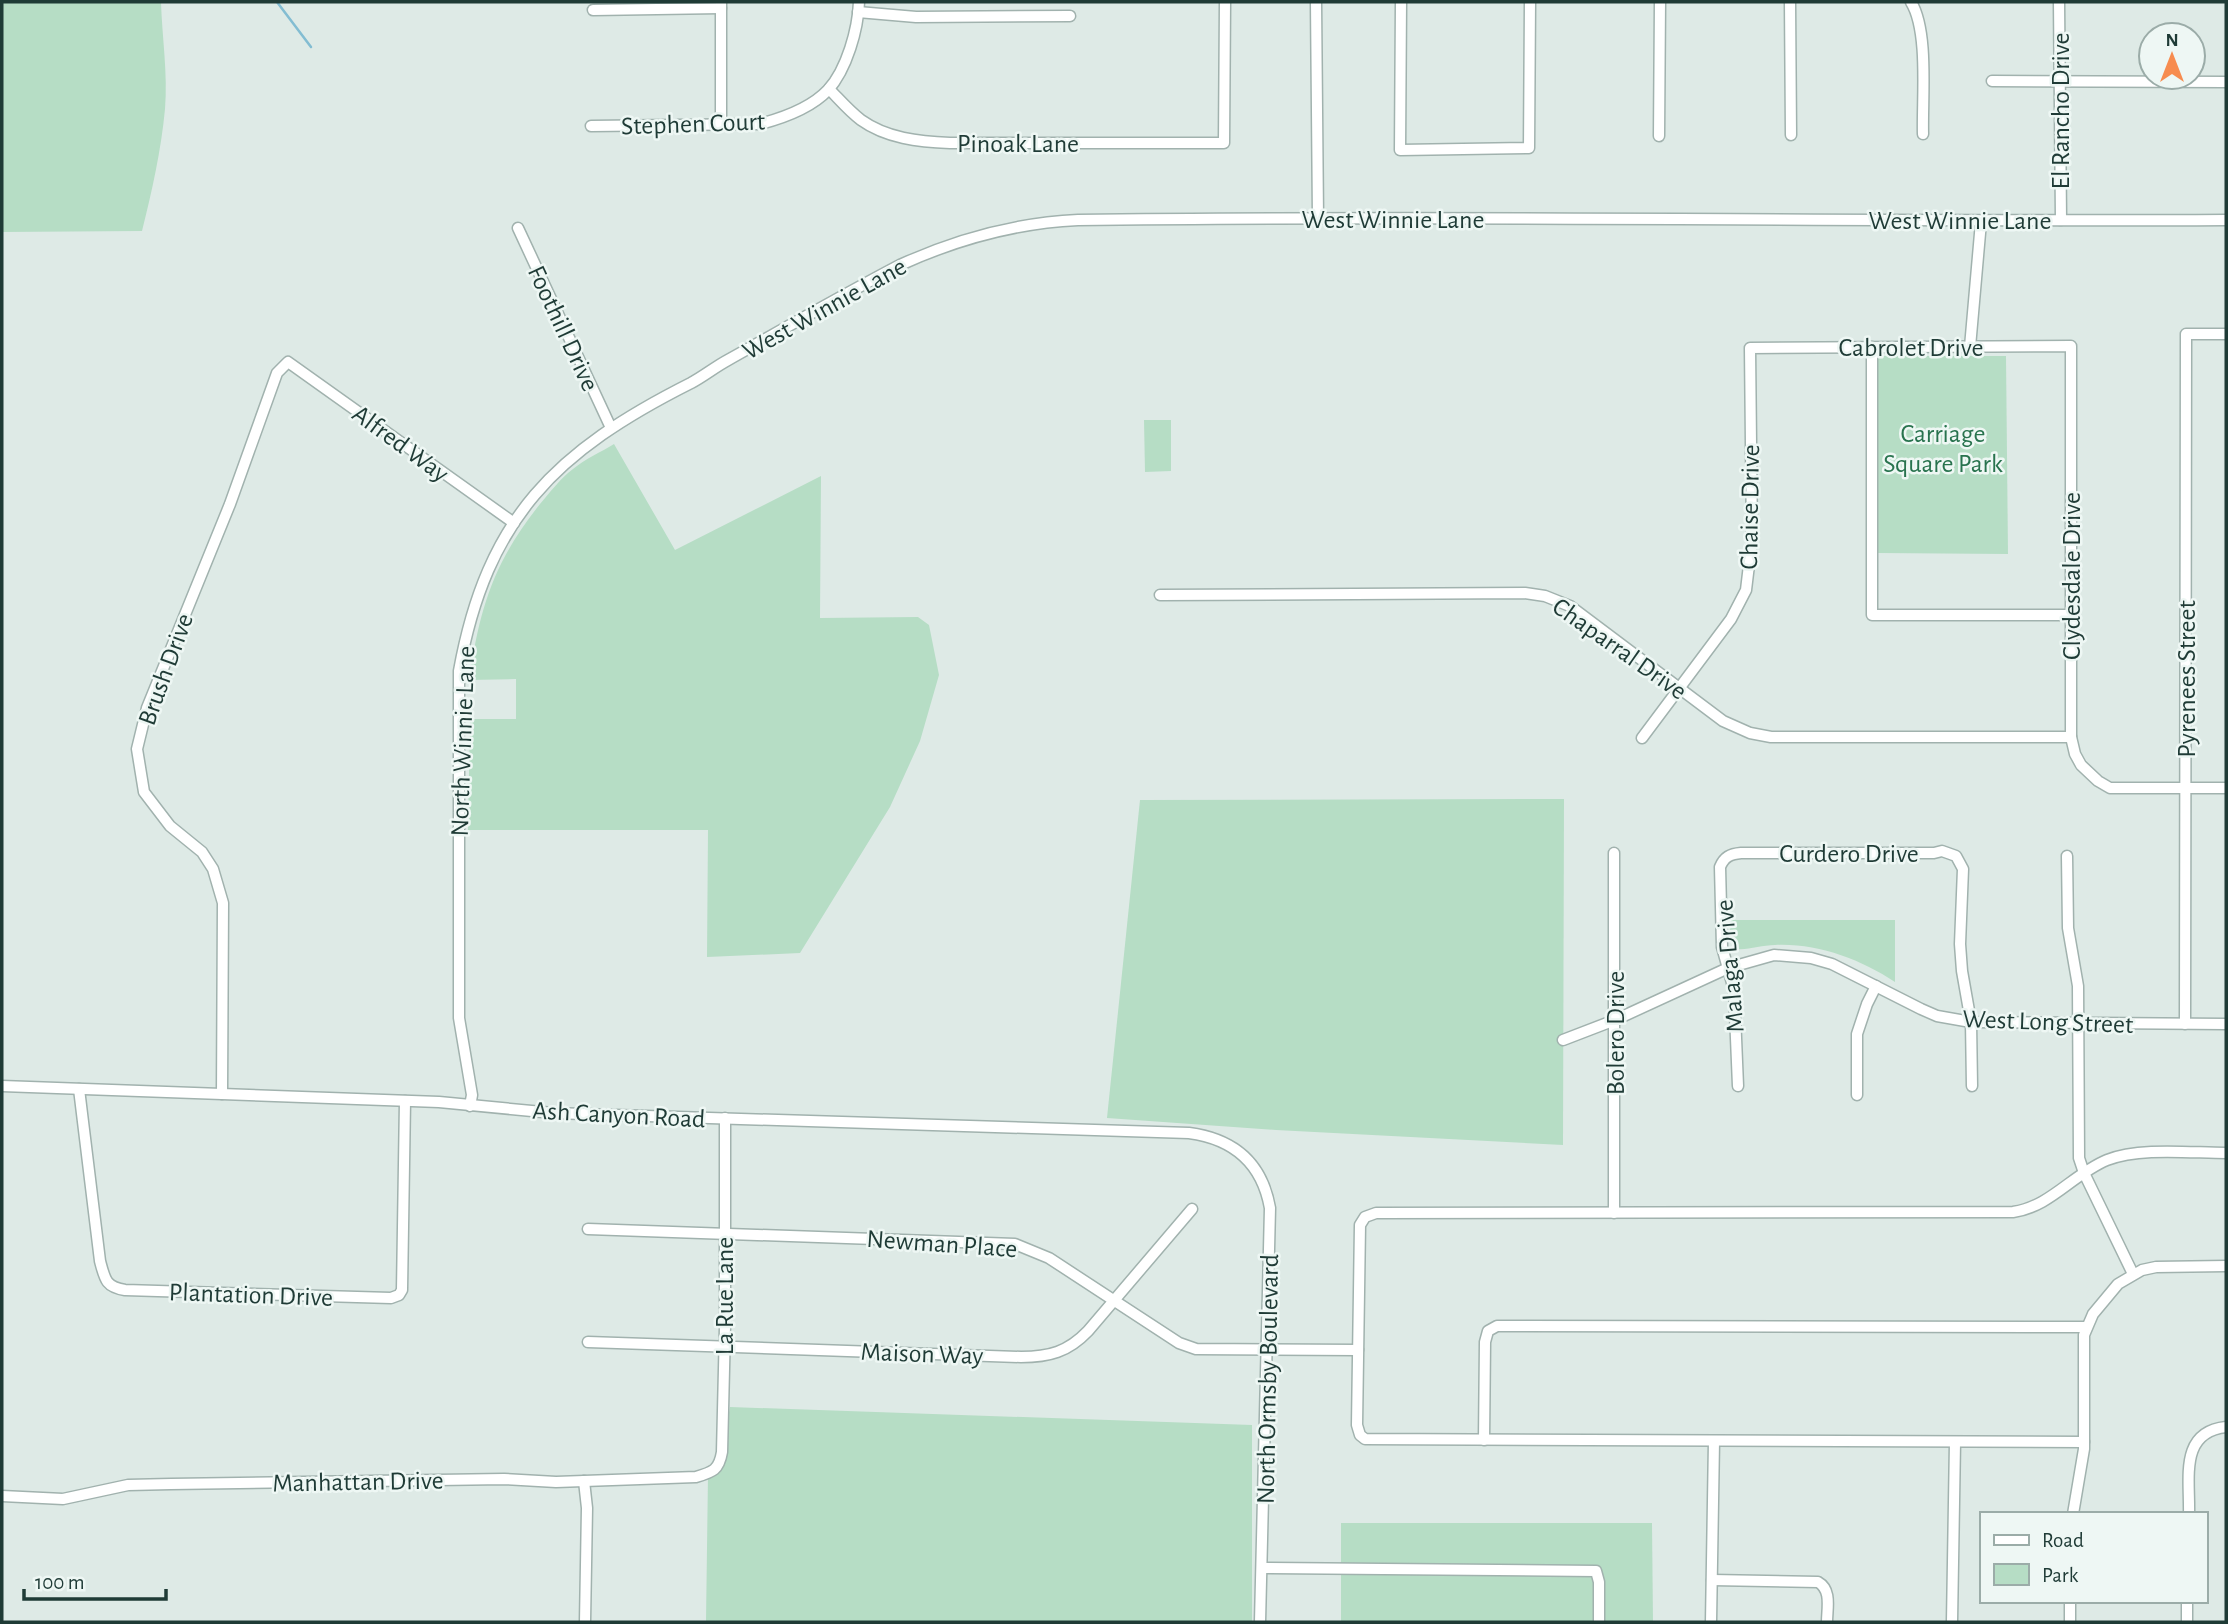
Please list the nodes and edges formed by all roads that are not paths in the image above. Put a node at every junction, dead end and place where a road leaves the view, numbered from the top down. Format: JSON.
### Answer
{"nodes":[{"id":1,"x":1225,"y":2,"type":"edge"},
{"id":2,"x":1315,"y":2,"type":"edge"},
{"id":3,"x":1401,"y":2,"type":"edge"},
{"id":4,"x":1530,"y":2,"type":"edge"},
{"id":5,"x":1660,"y":2,"type":"edge"},
{"id":6,"x":1790,"y":2,"type":"edge"},
{"id":7,"x":1911,"y":2,"type":"edge"},
{"id":8,"x":2059,"y":2,"type":"edge"},
{"id":9,"x":721,"y":5,"type":"edge"},
{"id":10,"x":858,"y":7,"type":"edge"},
{"id":11,"x":593,"y":10,"type":"dead end"},
{"id":12,"x":1070,"y":16,"type":"dead end"},
{"id":13,"x":1992,"y":81,"type":"dead end"},
{"id":14,"x":2060,"y":82,"type":"junction"},
{"id":15,"x":2226,"y":82,"type":"edge"},
{"id":16,"x":829,"y":89,"type":"junction"},
{"id":17,"x":721,"y":124,"type":"junction"},
{"id":18,"x":591,"y":126,"type":"dead end"},
{"id":19,"x":1923,"y":134,"type":"dead end"},
{"id":20,"x":1791,"y":135,"type":"dead end"},
{"id":21,"x":1659,"y":136,"type":"dead end"},
{"id":22,"x":1318,"y":219,"type":"junction"},
{"id":23,"x":2061,"y":220,"type":"junction"},
{"id":24,"x":2226,"y":220,"type":"edge"},
{"id":25,"x":1981,"y":222,"type":"junction"},
{"id":26,"x":518,"y":228,"type":"dead end"},
{"id":27,"x":2226,"y":334,"type":"edge"},
{"id":28,"x":2071,"y":346,"type":"joint"},
{"id":29,"x":1751,"y":348,"type":"joint"},
{"id":30,"x":1872,"y":348,"type":"junction"},
{"id":31,"x":1970,"y":348,"type":"junction"},
{"id":32,"x":288,"y":362,"type":"joint"},
{"id":33,"x":611,"y":428,"type":"junction"},
{"id":34,"x":513,"y":523,"type":"junction"},
{"id":35,"x":1160,"y":595,"type":"dead end"},
{"id":36,"x":2071,"y":615,"type":"junction"},
{"id":37,"x":1679,"y":688,"type":"junction"},
{"id":38,"x":2071,"y":737,"type":"junction"},
{"id":39,"x":1642,"y":738,"type":"dead end"},
{"id":40,"x":2186,"y":789,"type":"junction"},
{"id":41,"x":2226,"y":789,"type":"edge"},
{"id":42,"x":1614,"y":853,"type":"dead end"},
{"id":43,"x":1733,"y":853,"type":"joint"},
{"id":44,"x":2067,"y":856,"type":"dead end"},
{"id":45,"x":1728,"y":968,"type":"junction"},
{"id":46,"x":1876,"y":986,"type":"junction"},
{"id":47,"x":1615,"y":1020,"type":"junction"},
{"id":48,"x":1971,"y":1022,"type":"junction"},
{"id":49,"x":2078,"y":1024,"type":"junction"},
{"id":50,"x":2185,"y":1024,"type":"junction"},
{"id":51,"x":2226,"y":1024,"type":"edge"},
{"id":52,"x":1563,"y":1040,"type":"dead end"},
{"id":53,"x":2,"y":1086,"type":"edge"},
{"id":54,"x":1738,"y":1086,"type":"dead end"},
{"id":55,"x":1972,"y":1086,"type":"dead end"},
{"id":56,"x":79,"y":1089,"type":"junction"},
{"id":57,"x":222,"y":1094,"type":"junction"},
{"id":58,"x":1857,"y":1095,"type":"dead end"},
{"id":59,"x":405,"y":1101,"type":"junction"},
{"id":60,"x":470,"y":1105,"type":"junction"},
{"id":61,"x":725,"y":1118,"type":"junction"},
{"id":62,"x":1233,"y":1147,"type":"joint"},
{"id":63,"x":2226,"y":1153,"type":"edge"},
{"id":64,"x":2084,"y":1173,"type":"junction"},
{"id":65,"x":1192,"y":1209,"type":"dead end"},
{"id":66,"x":1614,"y":1213,"type":"junction"},
{"id":67,"x":588,"y":1229,"type":"dead end"},
{"id":68,"x":725,"y":1233,"type":"junction"},
{"id":69,"x":2226,"y":1266,"type":"edge"},
{"id":70,"x":2133,"y":1274,"type":"junction"},
{"id":71,"x":1113,"y":1301,"type":"junction"},
{"id":72,"x":2086,"y":1327,"type":"junction"},
{"id":73,"x":588,"y":1342,"type":"dead end"},
{"id":74,"x":724,"y":1347,"type":"junction"},
{"id":75,"x":1358,"y":1350,"type":"junction"},
{"id":76,"x":1267,"y":1351,"type":"junction"},
{"id":77,"x":2226,"y":1427,"type":"edge"},
{"id":78,"x":1484,"y":1440,"type":"junction"},
{"id":79,"x":1714,"y":1441,"type":"junction"},
{"id":80,"x":1955,"y":1442,"type":"junction"},
{"id":81,"x":2084,"y":1442,"type":"junction"},
{"id":82,"x":714,"y":1472,"type":"joint"},
{"id":83,"x":584,"y":1480,"type":"junction"},
{"id":84,"x":2,"y":1496,"type":"edge"},
{"id":85,"x":2073,"y":1512,"type":"edge"},
{"id":86,"x":2189,"y":1512,"type":"edge"},
{"id":87,"x":1262,"y":1568,"type":"junction"},
{"id":88,"x":1712,"y":1580,"type":"junction"},
{"id":89,"x":2070,"y":1603,"type":"edge"},
{"id":90,"x":2187,"y":1603,"type":"edge"},
{"id":91,"x":585,"y":1622,"type":"edge"},
{"id":92,"x":1260,"y":1622,"type":"edge"},
{"id":93,"x":1599,"y":1622,"type":"edge"},
{"id":94,"x":1712,"y":1622,"type":"edge"},
{"id":95,"x":1827,"y":1622,"type":"edge"},
{"id":96,"x":1952,"y":1622,"type":"edge"},
{"id":97,"x":2070,"y":1622,"type":"edge"},
{"id":98,"x":2187,"y":1622,"type":"edge"}],
"edges":[{"from":1,"to":16,"type":"street","name":"Pinoak Lane"},
{"from":2,"to":22,"type":"street"},
{"from":3,"to":4,"type":"street"},
{"from":5,"to":21,"type":"street"},
{"from":6,"to":20,"type":"street"},
{"from":7,"to":19,"type":"street"},
{"from":8,"to":14,"type":"street","name":"El Rancho Drive"},
{"from":9,"to":11,"type":"street"},
{"from":9,"to":17,"type":"street"},
{"from":10,"to":12,"type":"street"},
{"from":10,"to":16,"type":"street"},
{"from":13,"to":14,"type":"street"},
{"from":14,"to":15,"type":"street"},
{"from":14,"to":23,"type":"street","name":"El Rancho Drive"},
{"from":16,"to":17,"type":"street","name":"Stephen Court"},
{"from":17,"to":18,"type":"street","name":"Stephen Court"},
{"from":22,"to":25,"type":"street","name":"West Winnie Lane"},
{"from":22,"to":33,"type":"street","name":"West Winnie Lane"},
{"from":23,"to":24,"type":"street","name":"West Winnie Lane"},
{"from":23,"to":25,"type":"street","name":"West Winnie Lane"},
{"from":25,"to":31,"type":"street"},
{"from":26,"to":33,"type":"street","name":"Foothill Drive"},
{"from":27,"to":40,"type":"street","name":"Pyrenees Street"},
{"from":28,"to":31,"type":"street","name":"Cabrolet Drive"},
{"from":28,"to":36,"type":"street","name":"Clydesdale Drive"},
{"from":29,"to":30,"type":"street","name":"Cabrolet Drive"},
{"from":29,"to":37,"type":"street","name":"Chaise Drive"},
{"from":30,"to":31,"type":"street","name":"Cabrolet Drive"},
{"from":30,"to":36,"type":"street"},
{"from":32,"to":34,"type":"street","name":"Alfred Way"},
{"from":32,"to":57,"type":"street","name":"Brush Drive"},
{"from":33,"to":34,"type":"street","name":"North Winnie Lane"},
{"from":34,"to":60,"type":"street","name":"North Winnie Lane"},
{"from":35,"to":37,"type":"street","name":"Chaparral Drive"},
{"from":36,"to":38,"type":"street","name":"Clydesdale Drive"},
{"from":37,"to":38,"type":"street","name":"Chaparral Drive"},
{"from":37,"to":39,"type":"street","name":"Chaise Drive"},
{"from":38,"to":40,"type":"street","name":"Clydesdale Drive"},
{"from":40,"to":41,"type":"street"},
{"from":40,"to":50,"type":"street","name":"Pyrenees Street"},
{"from":42,"to":47,"type":"street","name":"Bolero Drive"},
{"from":43,"to":45,"type":"street","name":"Malaga Drive"},
{"from":43,"to":48,"type":"street","name":"Curdero Drive"},
{"from":44,"to":49,"type":"street"},
{"from":45,"to":46,"type":"street","name":"West Long Street"},
{"from":45,"to":47,"type":"street","name":"West Long Street"},
{"from":45,"to":54,"type":"street","name":"Malaga Drive"},
{"from":46,"to":48,"type":"street","name":"West Long Street"},
{"from":46,"to":58,"type":"street"},
{"from":47,"to":52,"type":"street","name":"West Long Street"},
{"from":47,"to":66,"type":"street","name":"Bolero Drive"},
{"from":48,"to":49,"type":"street","name":"West Long Street"},
{"from":48,"to":55,"type":"street"},
{"from":49,"to":50,"type":"street","name":"West Long Street"},
{"from":49,"to":64,"type":"street"},
{"from":50,"to":51,"type":"street","name":"West Long Street"},
{"from":53,"to":56,"type":"street","name":"Ash Canyon Road"},
{"from":56,"to":57,"type":"street","name":"Ash Canyon Road"},
{"from":56,"to":59,"type":"street","name":"Plantation Drive"},
{"from":57,"to":59,"type":"street","name":"Ash Canyon Road"},
{"from":59,"to":60,"type":"street","name":"Ash Canyon Road"},
{"from":60,"to":61,"type":"street","name":"Ash Canyon Road"},
{"from":61,"to":62,"type":"street","name":"Ash Canyon Road"},
{"from":61,"to":68,"type":"street","name":"La Rue Lane"},
{"from":62,"to":76,"type":"street","name":"North Ormsby Boulevard"},
{"from":63,"to":64,"type":"street"},
{"from":64,"to":66,"type":"street"},
{"from":64,"to":70,"type":"street"},
{"from":65,"to":71,"type":"street","name":"Maison Way"},
{"from":66,"to":75,"type":"street"},
{"from":67,"to":68,"type":"street","name":"Newman Place"},
{"from":68,"to":71,"type":"street","name":"Newman Place"},
{"from":68,"to":74,"type":"street","name":"La Rue Lane"},
{"from":69,"to":70,"type":"street"},
{"from":70,"to":72,"type":"street"},
{"from":71,"to":74,"type":"street","name":"Maison Way"},
{"from":71,"to":76,"type":"street","name":"Newman Place"},
{"from":72,"to":78,"type":"street"},
{"from":72,"to":81,"type":"street"},
{"from":73,"to":74,"type":"street","name":"Maison Way"},
{"from":74,"to":82,"type":"street","name":"La Rue Lane"},
{"from":75,"to":76,"type":"street","name":"Newman Place"},
{"from":75,"to":78,"type":"street"},
{"from":76,"to":87,"type":"street","name":"North Ormsby Boulevard"},
{"from":77,"to":86,"type":"street"},
{"from":78,"to":79,"type":"street"},
{"from":79,"to":80,"type":"street"},
{"from":79,"to":88,"type":"street"},
{"from":80,"to":81,"type":"street"},
{"from":80,"to":96,"type":"street"},
{"from":81,"to":85,"type":"street"},
{"from":82,"to":83,"type":"street","name":"Manhattan Drive"},
{"from":83,"to":84,"type":"street","name":"Manhattan Drive"},
{"from":83,"to":91,"type":"street"},
{"from":87,"to":92,"type":"street","name":"North Ormsby Boulevard"},
{"from":87,"to":93,"type":"street"},
{"from":88,"to":94,"type":"street"},
{"from":88,"to":95,"type":"street"},
{"from":89,"to":97,"type":"street"},
{"from":90,"to":98,"type":"street"}]}
